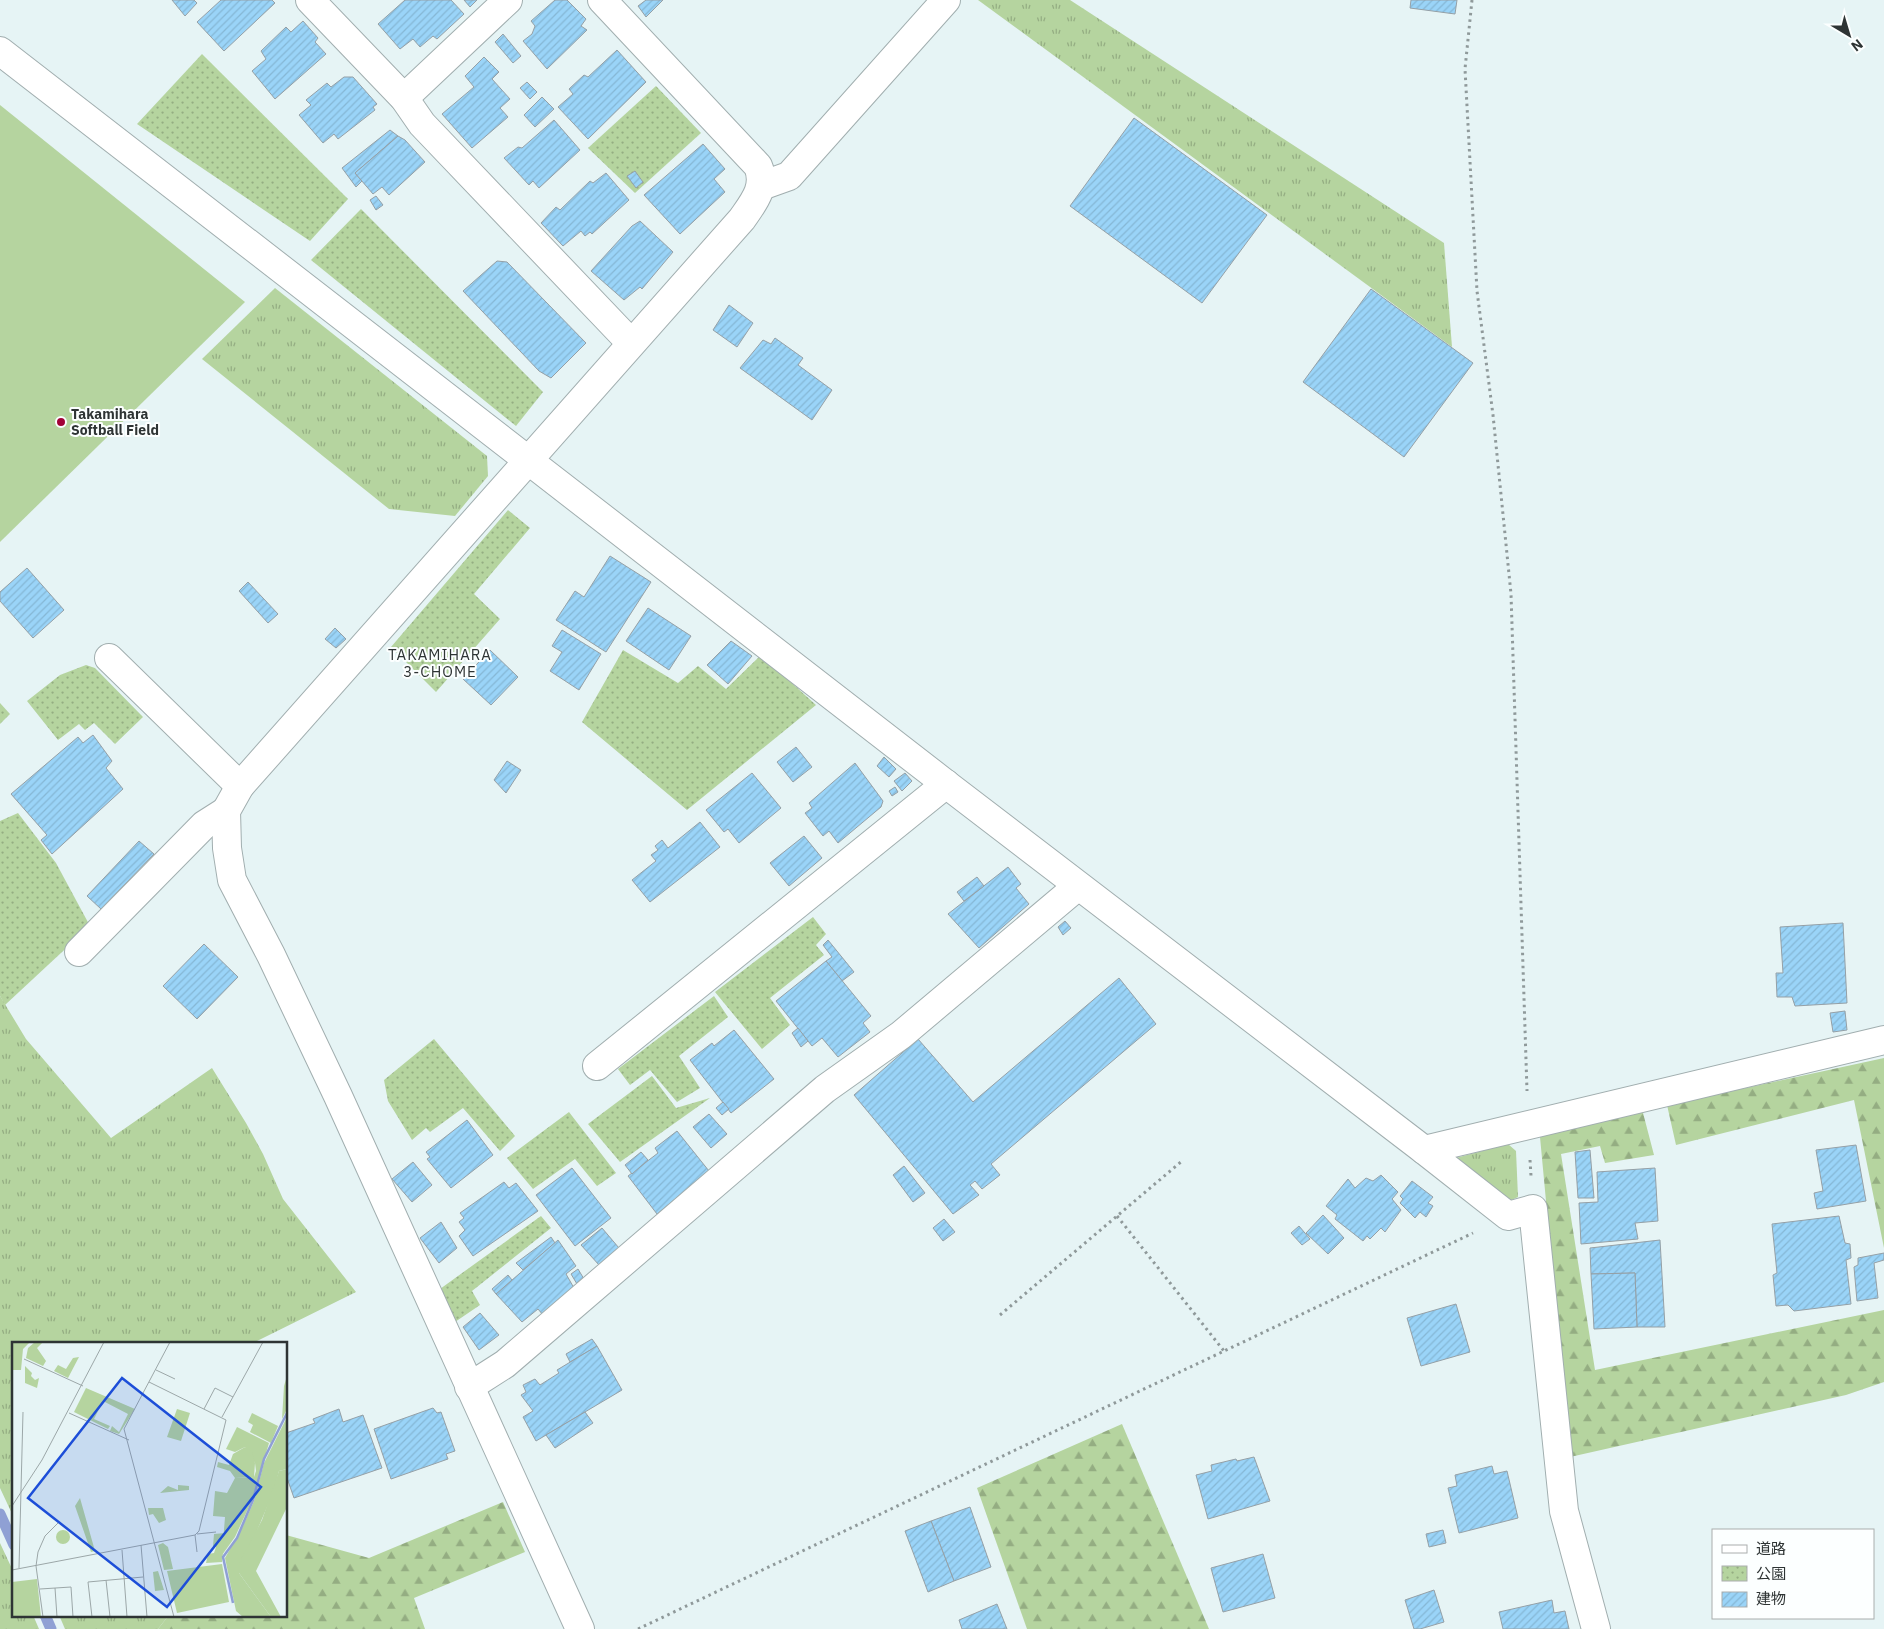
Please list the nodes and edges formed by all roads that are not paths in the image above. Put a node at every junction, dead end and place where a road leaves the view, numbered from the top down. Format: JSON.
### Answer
{"nodes":[{"id":1,"x":310,"y":0,"type":"edge"},
{"id":2,"x":508,"y":0,"type":"edge"},
{"id":3,"x":602,"y":0,"type":"edge"},
{"id":4,"x":946,"y":0,"type":"edge"},
{"id":5,"x":0,"y":51,"type":"edge"},
{"id":6,"x":404,"y":98,"type":"junction"},
{"id":7,"x":762,"y":186,"type":"junction"},
{"id":8,"x":631,"y":343,"type":"junction"},
{"id":9,"x":529,"y":460,"type":"junction"},
{"id":10,"x":109,"y":658,"type":"dead end"},
{"id":11,"x":946,"y":784,"type":"junction"},
{"id":12,"x":240,"y":786,"type":"junction"},
{"id":13,"x":226,"y":811,"type":"junction"},
{"id":14,"x":1078,"y":886,"type":"junction"},
{"id":15,"x":79,"y":952,"type":"dead end"},
{"id":16,"x":1884,"y":1040,"type":"edge"},
{"id":17,"x":597,"y":1066,"type":"dead end"},
{"id":18,"x":1424,"y":1150,"type":"junction"},
{"id":19,"x":469,"y":1387,"type":"junction"},
{"id":20,"x":580,"y":1629,"type":"edge"},
{"id":21,"x":1596,"y":1629,"type":"edge"}],
"edges":[{"from":1,"to":6,"type":"street"},
{"from":2,"to":6,"type":"street"},
{"from":3,"to":7,"type":"street"},
{"from":4,"to":7,"type":"street"},
{"from":5,"to":9,"type":"street"},
{"from":6,"to":8,"type":"street"},
{"from":7,"to":8,"type":"street"},
{"from":8,"to":9,"type":"street"},
{"from":9,"to":11,"type":"street"},
{"from":9,"to":12,"type":"street"},
{"from":10,"to":12,"type":"street"},
{"from":11,"to":14,"type":"street"},
{"from":11,"to":17,"type":"street"},
{"from":12,"to":13,"type":"street"},
{"from":13,"to":15,"type":"street"},
{"from":13,"to":19,"type":"street"},
{"from":14,"to":18,"type":"street"},
{"from":14,"to":19,"type":"street"},
{"from":16,"to":18,"type":"street"},
{"from":18,"to":21,"type":"street"},
{"from":19,"to":20,"type":"street"}]}
